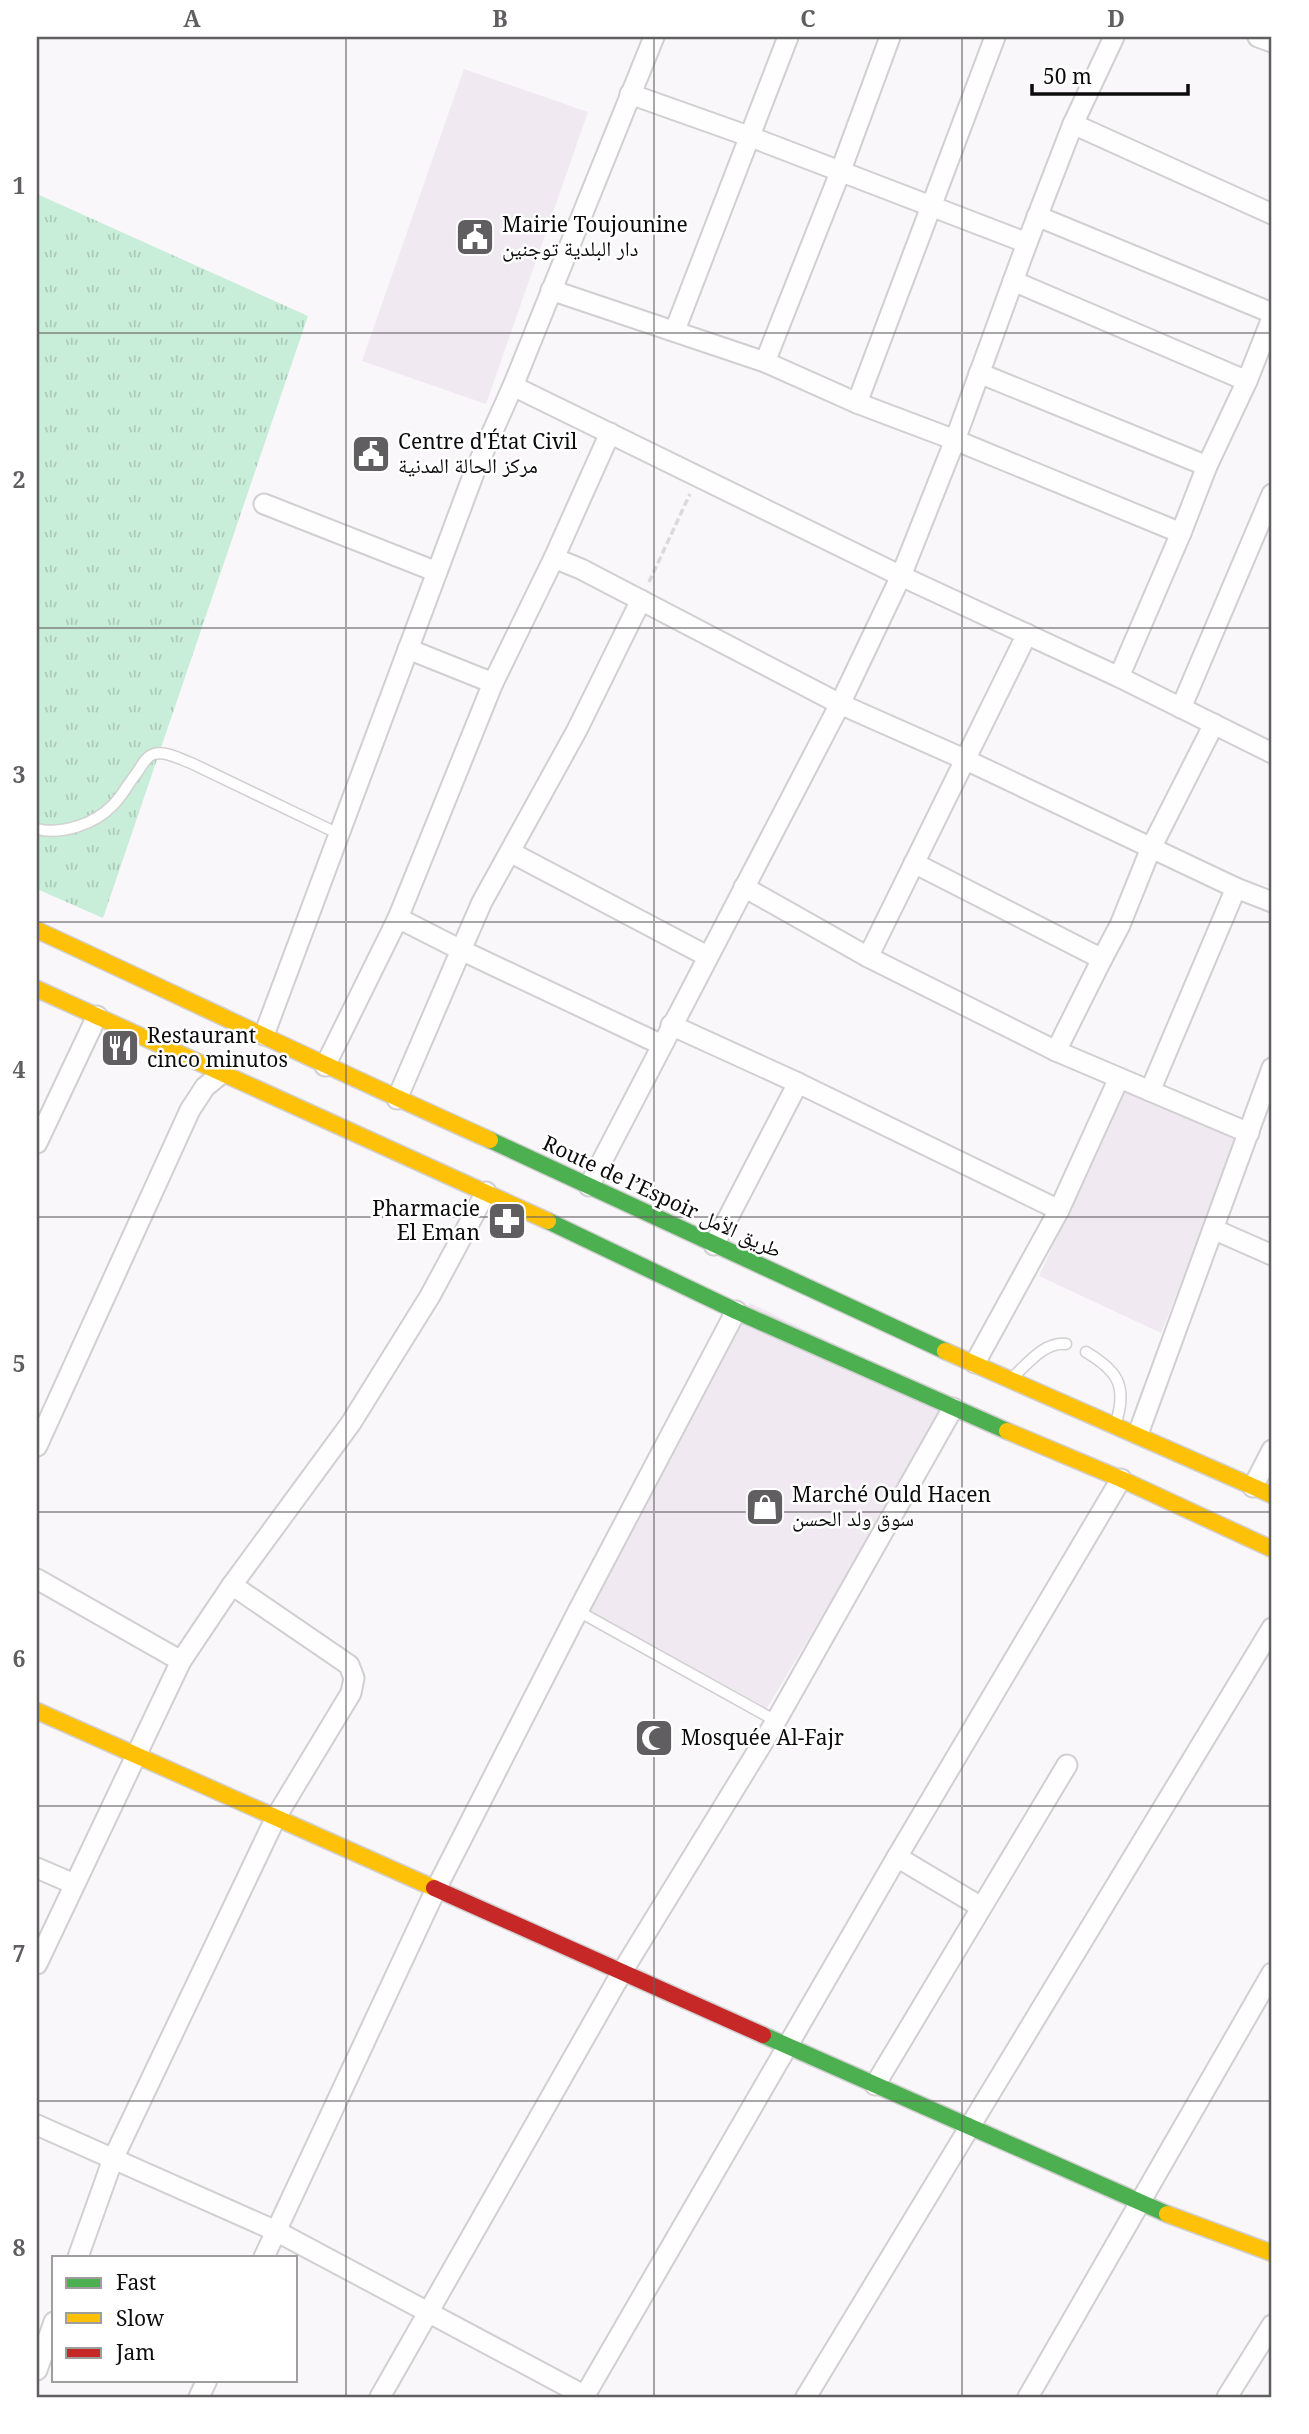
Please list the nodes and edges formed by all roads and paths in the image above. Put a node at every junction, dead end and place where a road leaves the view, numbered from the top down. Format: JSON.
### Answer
{"nodes":[{"id":1,"x":653,"y":37,"type":"edge"},
{"id":2,"x":788,"y":37,"type":"edge"},
{"id":3,"x":890,"y":37,"type":"edge"},
{"id":4,"x":995,"y":37,"type":"edge"},
{"id":5,"x":1114,"y":37,"type":"edge"},
{"id":6,"x":1258,"y":37,"type":"edge"},
{"id":7,"x":1272,"y":42,"type":"edge"},
{"id":8,"x":630,"y":94,"type":"junction"},
{"id":9,"x":1073,"y":124,"type":"junction"},
{"id":10,"x":751,"y":137,"type":"junction"},
{"id":11,"x":841,"y":170,"type":"junction"},
{"id":12,"x":932,"y":206,"type":"junction"},
{"id":13,"x":1272,"y":214,"type":"edge"},
{"id":14,"x":1037,"y":216,"type":"junction"},
{"id":15,"x":1027,"y":243,"type":"junction"},
{"id":16,"x":1013,"y":281,"type":"junction"},
{"id":17,"x":551,"y":290,"type":"junction"},
{"id":18,"x":1272,"y":316,"type":"edge"},
{"id":19,"x":675,"y":330,"type":"junction"},
{"id":20,"x":765,"y":362,"type":"junction"},
{"id":21,"x":979,"y":373,"type":"junction"},
{"id":22,"x":1247,"y":381,"type":"junction"},
{"id":23,"x":513,"y":386,"type":"junction"},
{"id":24,"x":857,"y":403,"type":"junction"},
{"id":25,"x":610,"y":433,"type":"junction"},
{"id":26,"x":955,"y":440,"type":"junction"},
{"id":27,"x":1207,"y":466,"type":"junction"},
{"id":28,"x":699,"y":476,"type":"junction"},
{"id":29,"x":1272,"y":494,"type":"edge"},
{"id":30,"x":264,"y":503,"type":"dead end"},
{"id":31,"x":1181,"y":533,"type":"junction"},
{"id":32,"x":554,"y":558,"type":"junction"},
{"id":33,"x":437,"y":572,"type":"junction"},
{"id":34,"x":901,"y":576,"type":"junction"},
{"id":35,"x":641,"y":600,"type":"junction"},
{"id":36,"x":1027,"y":634,"type":"junction"},
{"id":37,"x":408,"y":649,"type":"junction"},
{"id":38,"x":1119,"y":677,"type":"junction"},
{"id":39,"x":493,"y":683,"type":"junction"},
{"id":40,"x":840,"y":704,"type":"junction"},
{"id":41,"x":1181,"y":708,"type":"junction"},
{"id":42,"x":1214,"y":724,"type":"junction"},
{"id":43,"x":1270,"y":744,"type":"edge"},
{"id":44,"x":964,"y":759,"type":"junction"},
{"id":45,"x":37,"y":829,"type":"edge"},
{"id":46,"x":339,"y":834,"type":"junction"},
{"id":47,"x":1151,"y":848,"type":"junction"},
{"id":48,"x":510,"y":852,"type":"junction"},
{"id":49,"x":914,"y":863,"type":"junction"},
{"id":50,"x":744,"y":887,"type":"junction"},
{"id":51,"x":1236,"y":888,"type":"junction"},
{"id":52,"x":1272,"y":902,"type":"edge"},
{"id":53,"x":398,"y":918,"type":"junction"},
{"id":54,"x":37,"y":930,"type":"edge"},
{"id":55,"x":461,"y":950,"type":"junction"},
{"id":56,"x":708,"y":956,"type":"junction"},
{"id":57,"x":868,"y":957,"type":"junction"},
{"id":58,"x":1102,"y":959,"type":"junction"},
{"id":59,"x":37,"y":989,"type":"edge"},
{"id":60,"x":97,"y":1016,"type":"junction"},
{"id":61,"x":671,"y":1025,"type":"junction"},
{"id":62,"x":264,"y":1035,"type":"junction"},
{"id":63,"x":662,"y":1045,"type":"junction"},
{"id":64,"x":1056,"y":1051,"type":"junction"},
{"id":65,"x":325,"y":1066,"type":"junction"},
{"id":66,"x":1272,"y":1069,"type":"edge"},
{"id":67,"x":221,"y":1074,"type":"junction"},
{"id":68,"x":1119,"y":1078,"type":"junction"},
{"id":69,"x":798,"y":1083,"type":"junction"},
{"id":70,"x":1150,"y":1091,"type":"junction"},
{"id":71,"x":397,"y":1100,"type":"junction"},
{"id":72,"x":1249,"y":1133,"type":"junction"},
{"id":73,"x":37,"y":1143,"type":"edge"},
{"id":74,"x":589,"y":1186,"type":"junction"},
{"id":75,"x":486,"y":1192,"type":"junction"},
{"id":76,"x":1059,"y":1210,"type":"junction"},
{"id":77,"x":1213,"y":1229,"type":"junction"},
{"id":78,"x":714,"y":1245,"type":"junction"},
{"id":79,"x":1272,"y":1255,"type":"edge"},
{"id":80,"x":736,"y":1311,"type":"junction"},
{"id":81,"x":1066,"y":1344,"type":"dead end"},
{"id":82,"x":1086,"y":1352,"type":"dead end"},
{"id":83,"x":975,"y":1363,"type":"junction"},
{"id":84,"x":1009,"y":1380,"type":"junction"},
{"id":85,"x":953,"y":1408,"type":"junction"},
{"id":86,"x":1116,"y":1425,"type":"junction"},
{"id":87,"x":1138,"y":1434,"type":"junction"},
{"id":88,"x":37,"y":1446,"type":"edge"},
{"id":89,"x":1272,"y":1450,"type":"edge"},
{"id":90,"x":1121,"y":1479,"type":"junction"},
{"id":91,"x":1253,"y":1487,"type":"junction"},
{"id":92,"x":1272,"y":1495,"type":"edge"},
{"id":93,"x":1272,"y":1549,"type":"edge"},
{"id":94,"x":37,"y":1579,"type":"edge"},
{"id":95,"x":232,"y":1585,"type":"junction"},
{"id":96,"x":578,"y":1611,"type":"junction"},
{"id":97,"x":1272,"y":1628,"type":"edge"},
{"id":98,"x":181,"y":1661,"type":"junction"},
{"id":99,"x":37,"y":1711,"type":"edge"},
{"id":100,"x":776,"y":1721,"type":"junction"},
{"id":101,"x":136,"y":1755,"type":"junction"},
{"id":102,"x":1067,"y":1765,"type":"dead end"},
{"id":103,"x":276,"y":1817,"type":"junction"},
{"id":104,"x":897,"y":1857,"type":"junction"},
{"id":105,"x":37,"y":1868,"type":"edge"},
{"id":106,"x":74,"y":1884,"type":"junction"},
{"id":107,"x":436,"y":1889,"type":"junction"},
{"id":108,"x":981,"y":1907,"type":"junction"},
{"id":109,"x":37,"y":1964,"type":"edge"},
{"id":110,"x":622,"y":1972,"type":"junction"},
{"id":111,"x":1272,"y":1973,"type":"edge"},
{"id":112,"x":788,"y":2046,"type":"junction"},
{"id":113,"x":875,"y":2085,"type":"junction"},
{"id":114,"x":37,"y":2125,"type":"edge"},
{"id":115,"x":971,"y":2128,"type":"junction"},
{"id":116,"x":113,"y":2160,"type":"junction"},
{"id":117,"x":1139,"y":2203,"type":"junction"},
{"id":118,"x":276,"y":2231,"type":"junction"},
{"id":119,"x":1272,"y":2253,"type":"edge"},
{"id":120,"x":78,"y":2256,"type":"edge"},
{"id":121,"x":264,"y":2256,"type":"edge"},
{"id":122,"x":429,"y":2313,"type":"junction"},
{"id":123,"x":1272,"y":2325,"type":"edge"},
{"id":124,"x":52,"y":2328,"type":"edge"},
{"id":125,"x":37,"y":2370,"type":"edge"},
{"id":126,"x":380,"y":2397,"type":"edge"},
{"id":127,"x":585,"y":2397,"type":"edge"},
{"id":128,"x":806,"y":2397,"type":"edge"},
{"id":129,"x":1028,"y":2397,"type":"edge"},
{"id":130,"x":1227,"y":2397,"type":"edge"}],
"edges":[{"from":1,"to":8,"type":"street"},
{"from":2,"to":10,"type":"street"},
{"from":3,"to":11,"type":"street"},
{"from":4,"to":12,"type":"street"},
{"from":5,"to":9,"type":"street"},
{"from":6,"to":7,"type":"street"},
{"from":8,"to":10,"type":"street"},
{"from":8,"to":17,"type":"street"},
{"from":9,"to":13,"type":"street"},
{"from":9,"to":14,"type":"street"},
{"from":10,"to":11,"type":"street"},
{"from":10,"to":19,"type":"street"},
{"from":11,"to":12,"type":"street"},
{"from":11,"to":20,"type":"street"},
{"from":12,"to":15,"type":"street"},
{"from":12,"to":24,"type":"street"},
{"from":14,"to":15,"type":"street"},
{"from":14,"to":18,"type":"street"},
{"from":15,"to":16,"type":"street"},
{"from":16,"to":21,"type":"street"},
{"from":16,"to":22,"type":"street"},
{"from":17,"to":19,"type":"street"},
{"from":17,"to":23,"type":"street"},
{"from":18,"to":22,"type":"street"},
{"from":19,"to":20,"type":"street"},
{"from":20,"to":24,"type":"street"},
{"from":21,"to":26,"type":"street"},
{"from":21,"to":27,"type":"street"},
{"from":22,"to":27,"type":"street"},
{"from":23,"to":25,"type":"street"},
{"from":23,"to":33,"type":"street"},
{"from":24,"to":26,"type":"street"},
{"from":25,"to":28,"type":"street"},
{"from":25,"to":32,"type":"street"},
{"from":26,"to":31,"type":"street"},
{"from":26,"to":34,"type":"street"},
{"from":27,"to":31,"type":"street"},
{"from":28,"to":34,"type":"street"},
{"from":28,"to":35,"type":"path"},
{"from":29,"to":41,"type":"street"},
{"from":30,"to":33,"type":"street"},
{"from":31,"to":38,"type":"street"},
{"from":32,"to":35,"type":"street"},
{"from":32,"to":39,"type":"street"},
{"from":33,"to":37,"type":"street"},
{"from":34,"to":36,"type":"street"},
{"from":34,"to":40,"type":"street"},
{"from":35,"to":40,"type":"street"},
{"from":35,"to":48,"type":"street"},
{"from":36,"to":38,"type":"street"},
{"from":36,"to":44,"type":"street"},
{"from":37,"to":39,"type":"street"},
{"from":37,"to":46,"type":"street"},
{"from":38,"to":41,"type":"street"},
{"from":39,"to":53,"type":"street"},
{"from":40,"to":44,"type":"street"},
{"from":40,"to":50,"type":"street"},
{"from":41,"to":42,"type":"street"},
{"from":42,"to":43,"type":"street"},
{"from":42,"to":47,"type":"street"},
{"from":44,"to":47,"type":"street"},
{"from":44,"to":49,"type":"street"},
{"from":45,"to":46,"type":"lane"},
{"from":46,"to":62,"type":"street"},
{"from":47,"to":51,"type":"street"},
{"from":47,"to":58,"type":"street"},
{"from":48,"to":55,"type":"street"},
{"from":48,"to":56,"type":"street"},
{"from":49,"to":57,"type":"street"},
{"from":49,"to":58,"type":"street"},
{"from":50,"to":56,"type":"street"},
{"from":50,"to":57,"type":"street"},
{"from":51,"to":52,"type":"street"},
{"from":51,"to":70,"type":"street"},
{"from":53,"to":55,"type":"street"},
{"from":53,"to":65,"type":"street"},
{"from":54,"to":62,"type":"main road","name":"Route de l’Espoir طريق الأمل"},
{"from":55,"to":63,"type":"street"},
{"from":55,"to":71,"type":"street"},
{"from":56,"to":61,"type":"street"},
{"from":57,"to":64,"type":"street"},
{"from":58,"to":64,"type":"street"},
{"from":59,"to":60,"type":"main road"},
{"from":60,"to":67,"type":"main road"},
{"from":60,"to":73,"type":"street"},
{"from":61,"to":63,"type":"street"},
{"from":61,"to":69,"type":"street"},
{"from":62,"to":65,"type":"main road","name":"Route de l’Espoir طريق الأمل"},
{"from":63,"to":74,"type":"street"},
{"from":64,"to":68,"type":"street"},
{"from":65,"to":71,"type":"main road","name":"Route de l’Espoir طريق الأمل"},
{"from":66,"to":72,"type":"street"},
{"from":67,"to":75,"type":"main road"},
{"from":67,"to":88,"type":"street"},
{"from":68,"to":70,"type":"street"},
{"from":68,"to":76,"type":"street"},
{"from":69,"to":76,"type":"street"},
{"from":69,"to":78,"type":"street"},
{"from":70,"to":72,"type":"street"},
{"from":71,"to":74,"type":"main road","name":"Route de l’Espoir طريق الأمل"},
{"from":72,"to":77,"type":"street"},
{"from":74,"to":78,"type":"main road","name":"Route de l’Espoir طريق الأمل"},
{"from":75,"to":80,"type":"main road"},
{"from":75,"to":95,"type":"street"},
{"from":76,"to":83,"type":"street"},
{"from":77,"to":79,"type":"street"},
{"from":77,"to":87,"type":"street"},
{"from":78,"to":83,"type":"main road","name":"Route de l’Espoir طريق الأمل"},
{"from":80,"to":85,"type":"main road"},
{"from":80,"to":96,"type":"street"},
{"from":81,"to":84,"type":"lane"},
{"from":82,"to":86,"type":"lane"},
{"from":83,"to":84,"type":"main road","name":"Route de l’Espoir طريق الأمل"},
{"from":84,"to":86,"type":"main road","name":"Route de l’Espoir طريق الأمل"},
{"from":85,"to":90,"type":"main road"},
{"from":85,"to":100,"type":"street"},
{"from":86,"to":87,"type":"main road","name":"Route de l’Espoir طريق الأمل"},
{"from":87,"to":91,"type":"main road","name":"Route de l’Espoir طريق الأمل"},
{"from":89,"to":91,"type":"street"},
{"from":90,"to":93,"type":"main road"},
{"from":90,"to":104,"type":"street"},
{"from":91,"to":92,"type":"main road","name":"Route de l’Espoir طريق الأمل"},
{"from":94,"to":98,"type":"street"},
{"from":95,"to":98,"type":"street"},
{"from":95,"to":103,"type":"street"},
{"from":96,"to":100,"type":"lane"},
{"from":96,"to":107,"type":"street"},
{"from":97,"to":115,"type":"street"},
{"from":98,"to":101,"type":"street"},
{"from":99,"to":101,"type":"main road"},
{"from":100,"to":110,"type":"street"},
{"from":101,"to":103,"type":"main road"},
{"from":101,"to":106,"type":"street"},
{"from":102,"to":108,"type":"street"},
{"from":103,"to":107,"type":"main road"},
{"from":103,"to":116,"type":"street"},
{"from":104,"to":108,"type":"street"},
{"from":104,"to":112,"type":"street"},
{"from":105,"to":106,"type":"street"},
{"from":106,"to":109,"type":"street"},
{"from":107,"to":110,"type":"main road"},
{"from":107,"to":118,"type":"street"},
{"from":108,"to":113,"type":"street"},
{"from":110,"to":112,"type":"main road"},
{"from":110,"to":122,"type":"street"},
{"from":111,"to":117,"type":"street"},
{"from":112,"to":113,"type":"main road"},
{"from":112,"to":127,"type":"street"},
{"from":113,"to":115,"type":"main road"},
{"from":114,"to":116,"type":"street"},
{"from":115,"to":117,"type":"main road"},
{"from":115,"to":128,"type":"street"},
{"from":116,"to":118,"type":"street"},
{"from":116,"to":120,"type":"street"},
{"from":117,"to":119,"type":"main road"},
{"from":117,"to":129,"type":"street"},
{"from":118,"to":121,"type":"street"},
{"from":118,"to":122,"type":"street"},
{"from":122,"to":126,"type":"street"},
{"from":122,"to":127,"type":"street"},
{"from":123,"to":130,"type":"street"},
{"from":124,"to":125,"type":"street"}]}
